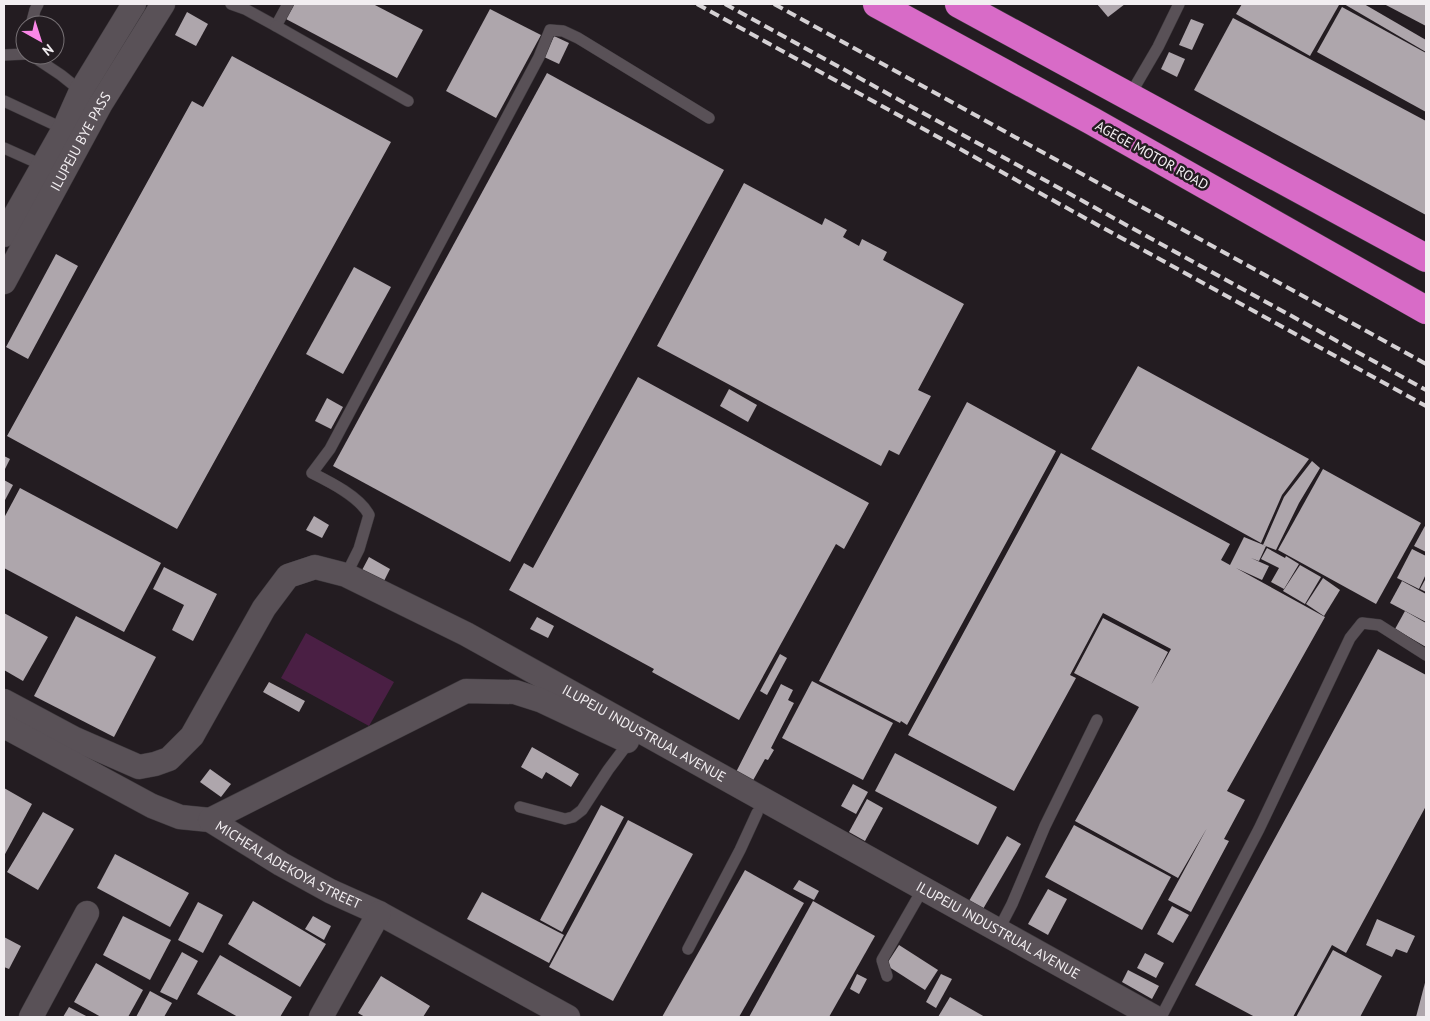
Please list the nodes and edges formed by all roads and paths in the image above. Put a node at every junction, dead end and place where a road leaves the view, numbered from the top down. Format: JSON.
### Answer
{"nodes":[{"id":1,"x":134,"y":4,"type":"edge"},
{"id":2,"x":164,"y":4,"type":"edge"},
{"id":3,"x":231,"y":4,"type":"edge"},
{"id":4,"x":288,"y":4,"type":"edge"},
{"id":5,"x":877,"y":4,"type":"edge"},
{"id":6,"x":959,"y":4,"type":"edge"},
{"id":7,"x":1179,"y":4,"type":"edge"},
{"id":8,"x":246,"y":7,"type":"edge"},
{"id":9,"x":276,"y":26,"type":"junction"},
{"id":10,"x":46,"y":65,"type":"edge"},
{"id":11,"x":81,"y":91,"type":"junction"},
{"id":12,"x":1130,"y":96,"type":"junction"},
{"id":13,"x":4,"y":101,"type":"edge"},
{"id":14,"x":408,"y":101,"type":"dead end"},
{"id":15,"x":709,"y":118,"type":"dead end"},
{"id":16,"x":64,"y":129,"type":"junction"},
{"id":17,"x":4,"y":148,"type":"edge"},
{"id":18,"x":42,"y":165,"type":"junction"},
{"id":19,"x":4,"y":235,"type":"edge"},
{"id":20,"x":1426,"y":258,"type":"edge"},
{"id":21,"x":4,"y":282,"type":"edge"},
{"id":22,"x":1426,"y":310,"type":"edge"},
{"id":23,"x":346,"y":575,"type":"junction"},
{"id":24,"x":1426,"y":655,"type":"edge"},
{"id":25,"x":4,"y":701,"type":"edge"},
{"id":26,"x":1097,"y":720,"type":"dead end"},
{"id":27,"x":4,"y":726,"type":"edge"},
{"id":28,"x":629,"y":742,"type":"junction"},
{"id":29,"x":520,"y":807,"type":"dead end"},
{"id":30,"x":757,"y":812,"type":"junction"},
{"id":31,"x":210,"y":820,"type":"junction"},
{"id":32,"x":917,"y":899,"type":"junction"},
{"id":33,"x":379,"y":913,"type":"junction"},
{"id":34,"x":87,"y":914,"type":"dead end"},
{"id":35,"x":998,"y":930,"type":"junction"},
{"id":36,"x":688,"y":949,"type":"dead end"},
{"id":37,"x":886,"y":976,"type":"dead end"},
{"id":38,"x":31,"y":1017,"type":"edge"},
{"id":39,"x":321,"y":1017,"type":"edge"},
{"id":40,"x":568,"y":1017,"type":"edge"},
{"id":41,"x":1123,"y":1017,"type":"edge"},
{"id":42,"x":1154,"y":1017,"type":"edge"},
{"id":43,"x":1161,"y":1017,"type":"edge"}],
"edges":[{"from":1,"to":11,"type":"street","name":"ILUPEJU BYE PASS"},
{"from":2,"to":21,"type":"street","name":"ILUPEJU BYE PASS"},
{"from":3,"to":8,"type":"lane"},
{"from":4,"to":9,"type":"lane"},
{"from":5,"to":22,"type":"highway","name":"AGEGE MOTOR ROAD"},
{"from":6,"to":12,"type":"highway"},
{"from":7,"to":12,"type":"lane"},
{"from":8,"to":9,"type":"lane"},
{"from":9,"to":14,"type":"lane"},
{"from":10,"to":11,"type":"lane"},
{"from":11,"to":16,"type":"street","name":"ILUPEJU BYE PASS"},
{"from":12,"to":20,"type":"highway"},
{"from":13,"to":16,"type":"lane"},
{"from":15,"to":23,"type":"lane"},
{"from":16,"to":18,"type":"street","name":"ILUPEJU BYE PASS"},
{"from":17,"to":18,"type":"lane"},
{"from":18,"to":19,"type":"street","name":"ILUPEJU BYE PASS"},
{"from":23,"to":25,"type":"street","name":"ILUPEJU INDUSTRUAL AVENUE"},
{"from":23,"to":35,"type":"street","name":"ILUPEJU INDUSTRUAL AVENUE"},
{"from":24,"to":43,"type":"lane"},
{"from":26,"to":35,"type":"lane"},
{"from":27,"to":31,"type":"street","name":"MICHEAL ADEKOYA STREET"},
{"from":28,"to":29,"type":"lane"},
{"from":28,"to":30,"type":"street","name":"ILUPEJU INDUSTRUAL AVENUE"},
{"from":28,"to":31,"type":"street","name":"ILUPEJU INDUSTRUAL AVENUE"},
{"from":30,"to":32,"type":"street","name":"ILUPEJU INDUSTRUAL AVENUE"},
{"from":30,"to":36,"type":"lane"},
{"from":31,"to":33,"type":"street","name":"MICHEAL ADEKOYA STREET"},
{"from":32,"to":37,"type":"lane"},
{"from":32,"to":41,"type":"street","name":"ILUPEJU INDUSTRUAL AVENUE"},
{"from":33,"to":39,"type":"street"},
{"from":33,"to":40,"type":"street","name":"MICHEAL ADEKOYA STREET"},
{"from":34,"to":38,"type":"street"},
{"from":35,"to":42,"type":"street","name":"ILUPEJU INDUSTRUAL AVENUE"}]}
